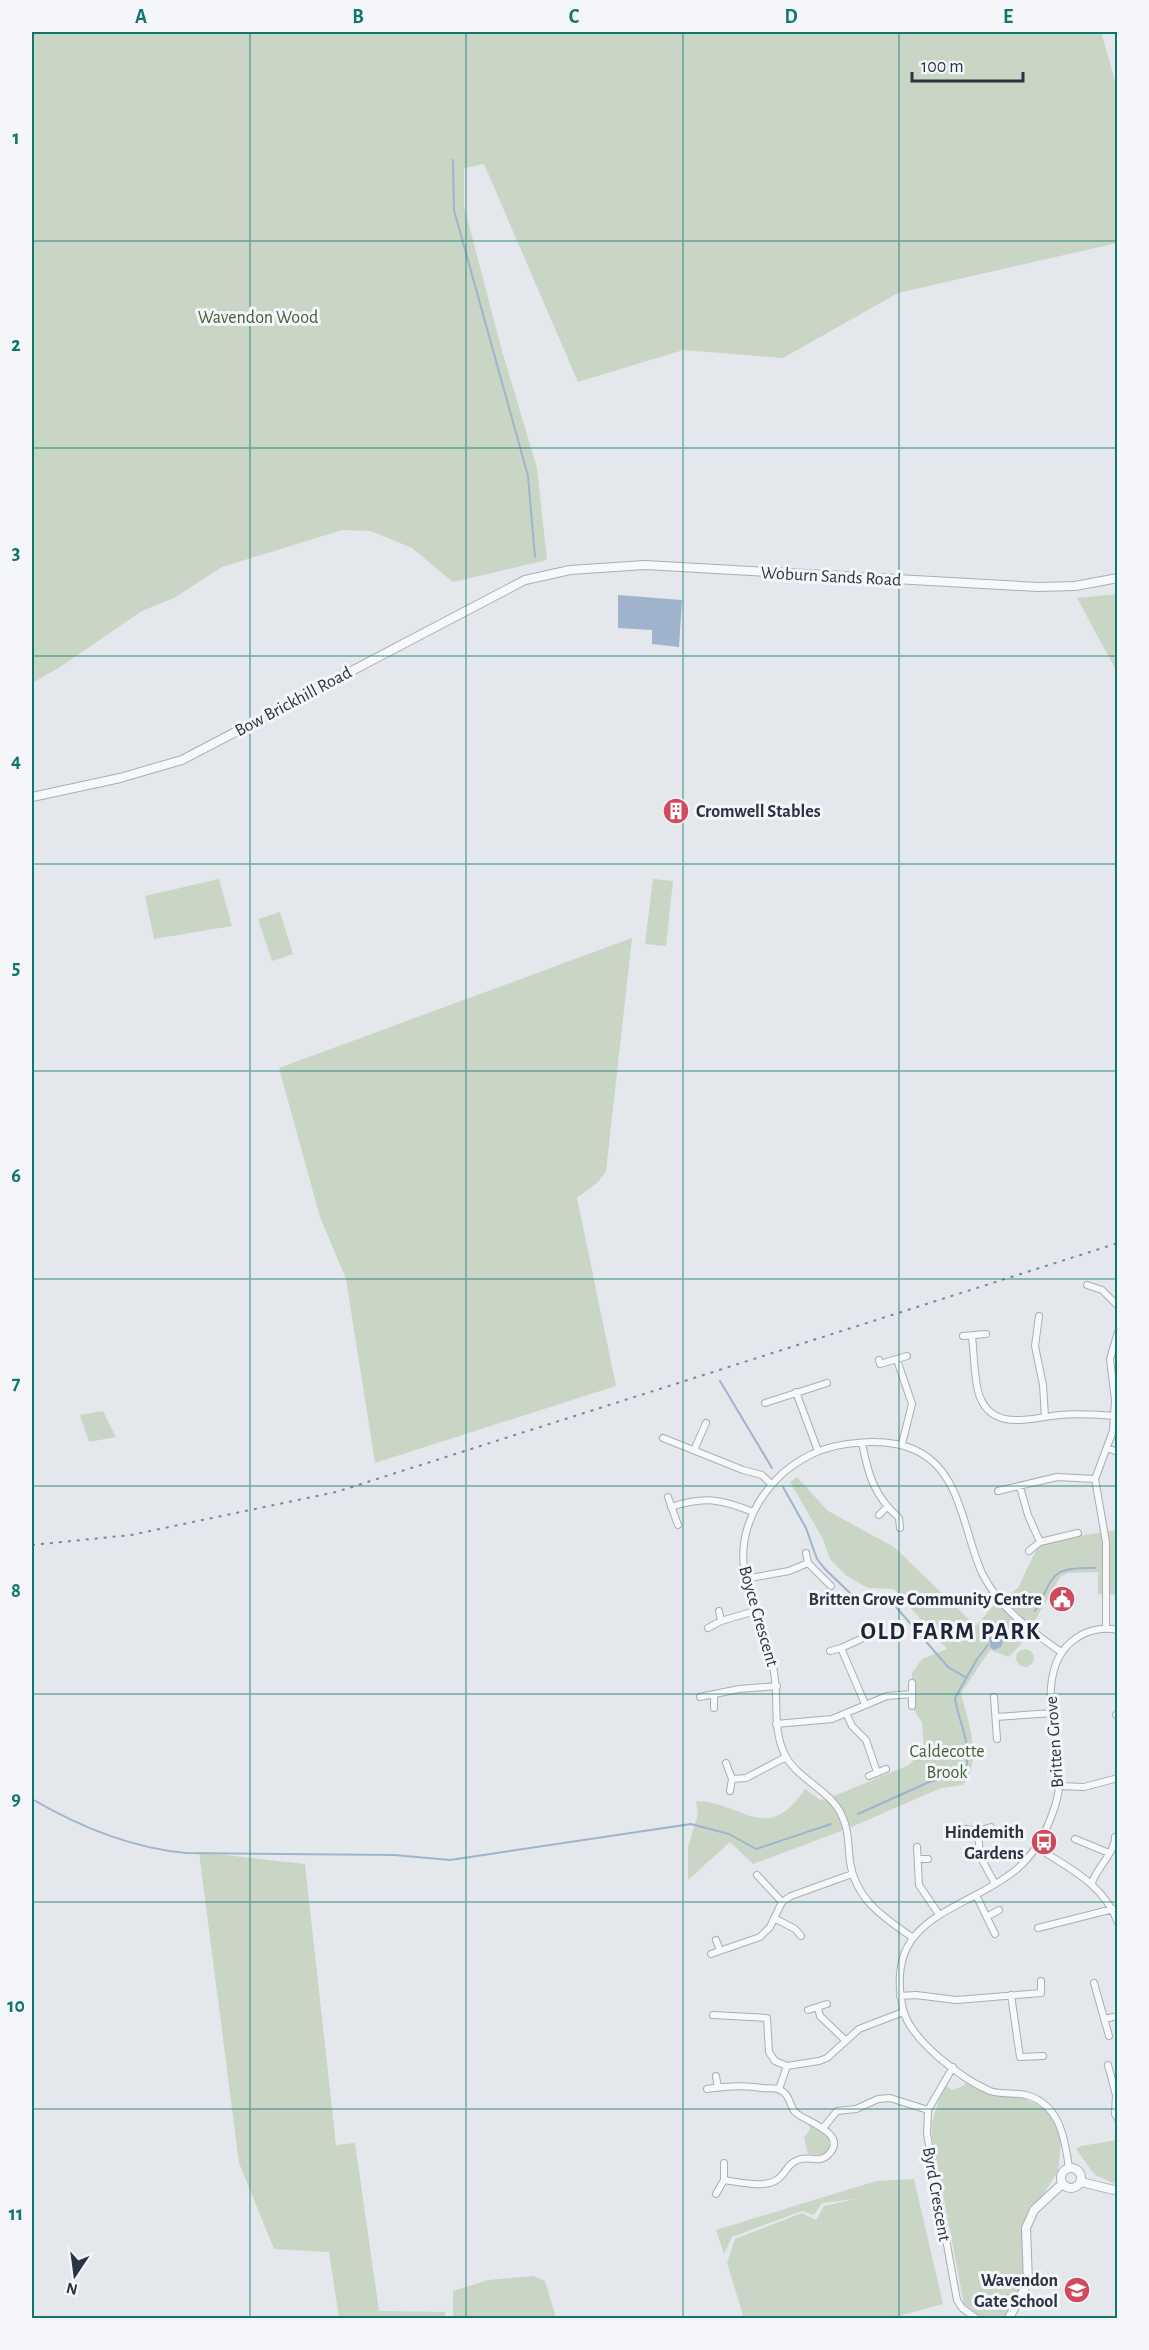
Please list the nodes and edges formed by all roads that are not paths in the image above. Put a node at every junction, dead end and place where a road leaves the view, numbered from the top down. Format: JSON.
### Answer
{"nodes":[{"id":1,"x":544,"y":576,"type":"joint"},
{"id":2,"x":1118,"y":578,"type":"edge"},
{"id":3,"x":32,"y":797,"type":"edge"},
{"id":4,"x":1087,"y":1285,"type":"dead end"},
{"id":5,"x":1118,"y":1306,"type":"edge"},
{"id":6,"x":1039,"y":1316,"type":"dead end"},
{"id":7,"x":1118,"y":1332,"type":"edge"},
{"id":8,"x":986,"y":1334,"type":"dead end"},
{"id":9,"x":963,"y":1336,"type":"dead end"},
{"id":10,"x":972,"y":1336,"type":"junction"},
{"id":11,"x":907,"y":1356,"type":"dead end"},
{"id":12,"x":879,"y":1360,"type":"dead end"},
{"id":13,"x":897,"y":1360,"type":"junction"},
{"id":14,"x":827,"y":1383,"type":"dead end"},
{"id":15,"x":1115,"y":1383,"type":"edge"},
{"id":16,"x":796,"y":1392,"type":"junction"},
{"id":17,"x":765,"y":1403,"type":"dead end"},
{"id":18,"x":1115,"y":1416,"type":"junction"},
{"id":19,"x":1045,"y":1417,"type":"junction"},
{"id":20,"x":706,"y":1423,"type":"dead end"},
{"id":21,"x":663,"y":1437,"type":"dead end"},
{"id":22,"x":862,"y":1443,"type":"junction"},
{"id":23,"x":902,"y":1444,"type":"junction"},
{"id":24,"x":1107,"y":1448,"type":"junction"},
{"id":25,"x":694,"y":1450,"type":"junction"},
{"id":26,"x":818,"y":1452,"type":"junction"},
{"id":27,"x":1118,"y":1452,"type":"edge"},
{"id":28,"x":1095,"y":1479,"type":"junction"},
{"id":29,"x":771,"y":1484,"type":"junction"},
{"id":30,"x":1020,"y":1487,"type":"junction"},
{"id":31,"x":998,"y":1491,"type":"dead end"},
{"id":32,"x":668,"y":1497,"type":"dead end"},
{"id":33,"x":887,"y":1507,"type":"junction"},
{"id":34,"x":671,"y":1508,"type":"junction"},
{"id":35,"x":753,"y":1512,"type":"junction"},
{"id":36,"x":879,"y":1515,"type":"dead end"},
{"id":37,"x":678,"y":1525,"type":"dead end"},
{"id":38,"x":900,"y":1528,"type":"dead end"},
{"id":39,"x":1078,"y":1533,"type":"dead end"},
{"id":40,"x":1040,"y":1542,"type":"junction"},
{"id":41,"x":1029,"y":1551,"type":"dead end"},
{"id":42,"x":806,"y":1553,"type":"dead end"},
{"id":43,"x":808,"y":1563,"type":"junction"},
{"id":44,"x":745,"y":1579,"type":"junction"},
{"id":45,"x":831,"y":1586,"type":"dead end"},
{"id":46,"x":719,"y":1611,"type":"dead end"},
{"id":47,"x":755,"y":1611,"type":"junction"},
{"id":48,"x":721,"y":1621,"type":"junction"},
{"id":49,"x":708,"y":1628,"type":"dead end"},
{"id":50,"x":1106,"y":1628,"type":"junction"},
{"id":51,"x":1118,"y":1630,"type":"edge"},
{"id":52,"x":861,"y":1639,"type":"dead end"},
{"id":53,"x":841,"y":1648,"type":"junction"},
{"id":54,"x":830,"y":1651,"type":"dead end"},
{"id":55,"x":1062,"y":1652,"type":"junction"},
{"id":56,"x":912,"y":1683,"type":"dead end"},
{"id":57,"x":777,"y":1686,"type":"junction"},
{"id":58,"x":912,"y":1694,"type":"junction"},
{"id":59,"x":714,"y":1695,"type":"junction"},
{"id":60,"x":700,"y":1697,"type":"dead end"},
{"id":61,"x":994,"y":1697,"type":"dead end"},
{"id":62,"x":865,"y":1704,"type":"junction"},
{"id":63,"x":912,"y":1706,"type":"dead end"},
{"id":64,"x":714,"y":1708,"type":"dead end"},
{"id":65,"x":1053,"y":1713,"type":"junction"},
{"id":66,"x":846,"y":1715,"type":"junction"},
{"id":67,"x":996,"y":1718,"type":"junction"},
{"id":68,"x":776,"y":1724,"type":"junction"},
{"id":69,"x":997,"y":1738,"type":"dead end"},
{"id":70,"x":786,"y":1757,"type":"junction"},
{"id":71,"x":726,"y":1763,"type":"dead end"},
{"id":72,"x":886,"y":1769,"type":"dead end"},
{"id":73,"x":877,"y":1772,"type":"junction"},
{"id":74,"x":869,"y":1776,"type":"dead end"},
{"id":75,"x":1118,"y":1778,"type":"edge"},
{"id":76,"x":732,"y":1779,"type":"junction"},
{"id":77,"x":1059,"y":1786,"type":"junction"},
{"id":78,"x":730,"y":1791,"type":"dead end"},
{"id":79,"x":991,"y":1827,"type":"dead end"},
{"id":80,"x":966,"y":1828,"type":"dead end"},
{"id":81,"x":978,"y":1831,"type":"junction"},
{"id":82,"x":1115,"y":1837,"type":"dead end"},
{"id":83,"x":1075,"y":1839,"type":"dead end"},
{"id":84,"x":917,"y":1847,"type":"dead end"},
{"id":85,"x":1036,"y":1847,"type":"junction"},
{"id":86,"x":1109,"y":1853,"type":"junction"},
{"id":87,"x":918,"y":1859,"type":"junction"},
{"id":88,"x":928,"y":1859,"type":"dead end"},
{"id":89,"x":852,"y":1874,"type":"junction"},
{"id":90,"x":757,"y":1875,"type":"dead end"},
{"id":91,"x":1092,"y":1883,"type":"junction"},
{"id":92,"x":995,"y":1884,"type":"junction"},
{"id":93,"x":976,"y":1895,"type":"junction"},
{"id":94,"x":782,"y":1902,"type":"junction"},
{"id":95,"x":1113,"y":1909,"type":"junction"},
{"id":96,"x":999,"y":1910,"type":"dead end"},
{"id":97,"x":938,"y":1913,"type":"junction"},
{"id":98,"x":987,"y":1916,"type":"junction"},
{"id":99,"x":774,"y":1918,"type":"junction"},
{"id":100,"x":1118,"y":1923,"type":"edge"},
{"id":101,"x":1038,"y":1928,"type":"dead end"},
{"id":102,"x":995,"y":1934,"type":"dead end"},
{"id":103,"x":801,"y":1936,"type":"dead end"},
{"id":104,"x":913,"y":1938,"type":"junction"},
{"id":105,"x":716,"y":1940,"type":"dead end"},
{"id":106,"x":720,"y":1950,"type":"junction"},
{"id":107,"x":711,"y":1954,"type":"dead end"},
{"id":108,"x":1041,"y":1981,"type":"dead end"},
{"id":109,"x":1094,"y":1983,"type":"dead end"},
{"id":110,"x":1011,"y":1995,"type":"junction"},
{"id":111,"x":900,"y":1996,"type":"junction"},
{"id":112,"x":827,"y":2004,"type":"dead end"},
{"id":113,"x":818,"y":2008,"type":"junction"},
{"id":114,"x":768,"y":2009,"type":"dead end"},
{"id":115,"x":808,"y":2010,"type":"dead end"},
{"id":116,"x":903,"y":2013,"type":"junction"},
{"id":117,"x":713,"y":2015,"type":"dead end"},
{"id":118,"x":1118,"y":2016,"type":"edge"},
{"id":119,"x":767,"y":2018,"type":"junction"},
{"id":120,"x":1104,"y":2019,"type":"junction"},
{"id":121,"x":1109,"y":2036,"type":"dead end"},
{"id":122,"x":845,"y":2040,"type":"junction"},
{"id":123,"x":1042,"y":2056,"type":"dead end"},
{"id":124,"x":787,"y":2066,"type":"junction"},
{"id":125,"x":1108,"y":2066,"type":"dead end"},
{"id":126,"x":953,"y":2067,"type":"junction"},
{"id":127,"x":716,"y":2076,"type":"dead end"},
{"id":128,"x":717,"y":2088,"type":"junction"},
{"id":129,"x":707,"y":2089,"type":"dead end"},
{"id":130,"x":779,"y":2089,"type":"junction"},
{"id":131,"x":1117,"y":2095,"type":"edge"},
{"id":132,"x":928,"y":2110,"type":"junction"},
{"id":133,"x":1118,"y":2119,"type":"edge"},
{"id":134,"x":824,"y":2127,"type":"junction"},
{"id":135,"x":724,"y":2163,"type":"dead end"},
{"id":136,"x":1069,"y":2168,"type":"junction"},
{"id":137,"x":724,"y":2180,"type":"junction"},
{"id":138,"x":1081,"y":2182,"type":"junction"},
{"id":139,"x":1062,"y":2184,"type":"junction"},
{"id":140,"x":1118,"y":2191,"type":"edge"},
{"id":141,"x":716,"y":2194,"type":"dead end"},
{"id":142,"x":976,"y":2319,"type":"edge"},
{"id":143,"x":1009,"y":2319,"type":"edge"}],
"edges":[{"from":1,"to":2,"type":"street","name":"Woburn Sands Road"},
{"from":1,"to":3,"type":"street","name":"Bow Brickhill Road"},
{"from":4,"to":5,"type":"street"},
{"from":6,"to":19,"type":"street"},
{"from":7,"to":15,"type":"street"},
{"from":8,"to":10,"type":"street"},
{"from":9,"to":10,"type":"street"},
{"from":10,"to":19,"type":"street"},
{"from":11,"to":13,"type":"street"},
{"from":12,"to":13,"type":"street"},
{"from":13,"to":23,"type":"street"},
{"from":14,"to":16,"type":"street"},
{"from":15,"to":18,"type":"street"},
{"from":16,"to":17,"type":"street"},
{"from":16,"to":26,"type":"street"},
{"from":18,"to":19,"type":"street"},
{"from":18,"to":24,"type":"street"},
{"from":20,"to":25,"type":"street"},
{"from":21,"to":25,"type":"street"},
{"from":22,"to":23,"type":"street","name":"Boyce Crescent"},
{"from":22,"to":26,"type":"street","name":"Boyce Crescent"},
{"from":22,"to":33,"type":"street"},
{"from":23,"to":55,"type":"street","name":"Boyce Crescent"},
{"from":24,"to":27,"type":"street"},
{"from":24,"to":28,"type":"street"},
{"from":25,"to":29,"type":"street"},
{"from":26,"to":29,"type":"street","name":"Boyce Crescent"},
{"from":28,"to":30,"type":"street"},
{"from":28,"to":50,"type":"street"},
{"from":29,"to":35,"type":"street","name":"Boyce Crescent"},
{"from":30,"to":31,"type":"street"},
{"from":30,"to":40,"type":"street"},
{"from":32,"to":34,"type":"street"},
{"from":33,"to":36,"type":"street"},
{"from":33,"to":38,"type":"street"},
{"from":34,"to":35,"type":"street"},
{"from":34,"to":37,"type":"street"},
{"from":35,"to":44,"type":"street","name":"Boyce Crescent"},
{"from":39,"to":40,"type":"street"},
{"from":40,"to":41,"type":"street"},
{"from":42,"to":43,"type":"street"},
{"from":43,"to":44,"type":"street"},
{"from":43,"to":45,"type":"street"},
{"from":44,"to":47,"type":"street","name":"Boyce Crescent"},
{"from":46,"to":48,"type":"street"},
{"from":47,"to":48,"type":"street"},
{"from":47,"to":57,"type":"street","name":"Boyce Crescent"},
{"from":48,"to":49,"type":"street"},
{"from":50,"to":51,"type":"street","name":"Britten Grove"},
{"from":50,"to":55,"type":"street","name":"Britten Grove"},
{"from":52,"to":53,"type":"street"},
{"from":53,"to":54,"type":"street"},
{"from":53,"to":62,"type":"street"},
{"from":55,"to":65,"type":"street","name":"Britten Grove"},
{"from":56,"to":58,"type":"street"},
{"from":57,"to":59,"type":"street"},
{"from":57,"to":68,"type":"street","name":"Boyce Crescent"},
{"from":58,"to":62,"type":"street"},
{"from":58,"to":63,"type":"street"},
{"from":59,"to":60,"type":"street"},
{"from":59,"to":64,"type":"street"},
{"from":61,"to":67,"type":"street"},
{"from":62,"to":66,"type":"street"},
{"from":65,"to":67,"type":"street"},
{"from":65,"to":77,"type":"street","name":"Britten Grove"},
{"from":66,"to":68,"type":"street"},
{"from":66,"to":73,"type":"street"},
{"from":67,"to":69,"type":"street"},
{"from":68,"to":70,"type":"street","name":"Boyce Crescent"},
{"from":70,"to":76,"type":"street"},
{"from":70,"to":89,"type":"street","name":"Boyce Crescent"},
{"from":71,"to":76,"type":"street"},
{"from":72,"to":73,"type":"street"},
{"from":73,"to":74,"type":"street"},
{"from":75,"to":77,"type":"street"},
{"from":76,"to":78,"type":"street"},
{"from":77,"to":85,"type":"street","name":"Britten Grove"},
{"from":79,"to":81,"type":"street"},
{"from":80,"to":81,"type":"street"},
{"from":81,"to":92,"type":"street"},
{"from":82,"to":86,"type":"street"},
{"from":83,"to":86,"type":"street"},
{"from":84,"to":87,"type":"street"},
{"from":85,"to":91,"type":"street"},
{"from":85,"to":92,"type":"street","name":"Britten Grove"},
{"from":86,"to":91,"type":"street"},
{"from":87,"to":88,"type":"street"},
{"from":87,"to":97,"type":"street"},
{"from":89,"to":94,"type":"street"},
{"from":89,"to":104,"type":"street","name":"Boyce Crescent"},
{"from":90,"to":94,"type":"street"},
{"from":91,"to":95,"type":"street"},
{"from":92,"to":93,"type":"street","name":"Britten Grove"},
{"from":93,"to":97,"type":"street","name":"Britten Grove"},
{"from":93,"to":98,"type":"street"},
{"from":94,"to":99,"type":"street"},
{"from":95,"to":100,"type":"street"},
{"from":95,"to":101,"type":"street"},
{"from":96,"to":98,"type":"street"},
{"from":97,"to":104,"type":"street","name":"Britten Grove"},
{"from":98,"to":102,"type":"street"},
{"from":99,"to":103,"type":"street"},
{"from":99,"to":106,"type":"street"},
{"from":104,"to":111,"type":"street","name":"Britten Grove"},
{"from":105,"to":106,"type":"street"},
{"from":106,"to":107,"type":"street"},
{"from":108,"to":110,"type":"street"},
{"from":109,"to":120,"type":"street"},
{"from":110,"to":111,"type":"street"},
{"from":110,"to":123,"type":"street"},
{"from":111,"to":116,"type":"street","name":"Britten Grove"},
{"from":112,"to":113,"type":"street"},
{"from":113,"to":115,"type":"street"},
{"from":113,"to":122,"type":"street"},
{"from":114,"to":119,"type":"street"},
{"from":116,"to":122,"type":"street"},
{"from":116,"to":126,"type":"street","name":"Britten Grove"},
{"from":117,"to":119,"type":"street"},
{"from":118,"to":120,"type":"street"},
{"from":119,"to":124,"type":"street"},
{"from":120,"to":121,"type":"street"},
{"from":122,"to":124,"type":"street"},
{"from":124,"to":130,"type":"street"},
{"from":125,"to":131,"type":"street"},
{"from":126,"to":132,"type":"street"},
{"from":126,"to":136,"type":"street","name":"Britten Grove"},
{"from":127,"to":128,"type":"street"},
{"from":128,"to":129,"type":"street"},
{"from":128,"to":130,"type":"street"},
{"from":130,"to":134,"type":"street"},
{"from":131,"to":133,"type":"street"},
{"from":132,"to":134,"type":"street"},
{"from":132,"to":142,"type":"street","name":"Byrd Crescent"},
{"from":134,"to":137,"type":"street"},
{"from":135,"to":137,"type":"street"},
{"from":136,"to":138,"type":"street"},
{"from":136,"to":139,"type":"street"},
{"from":137,"to":141,"type":"street"},
{"from":138,"to":139,"type":"street"},
{"from":138,"to":140,"type":"street"},
{"from":139,"to":143,"type":"street"}]}
